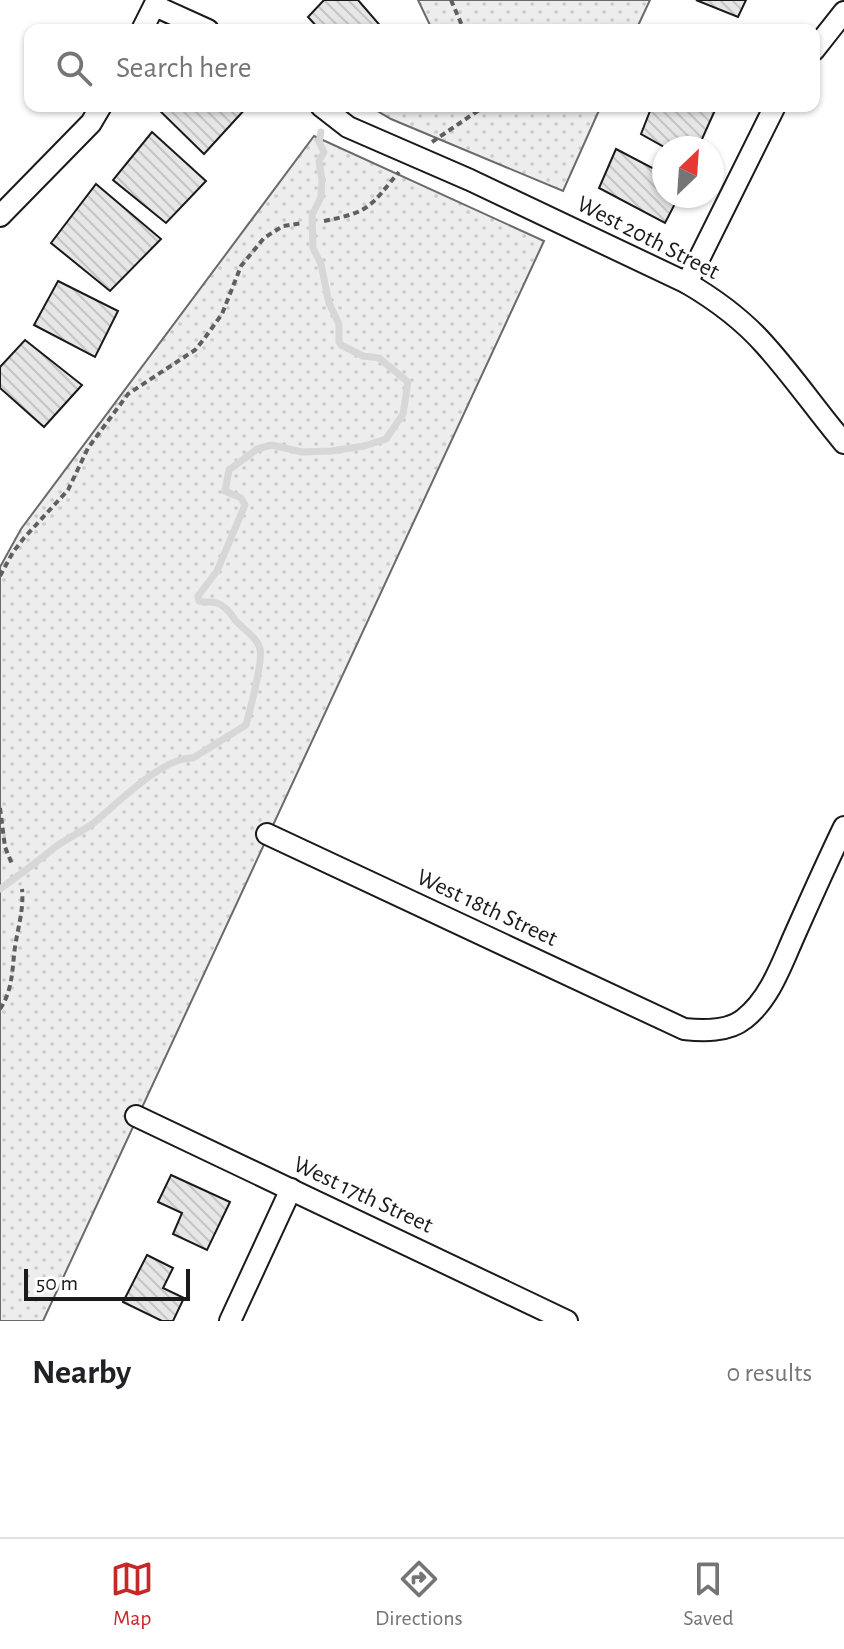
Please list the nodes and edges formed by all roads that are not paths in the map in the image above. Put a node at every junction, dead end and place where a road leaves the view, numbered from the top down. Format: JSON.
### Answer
{"nodes":[{"id":1,"x":156,"y":3,"type":"edge"},
{"id":2,"x":844,"y":12,"type":"edge"},
{"id":3,"x":145,"y":24,"type":"edge"},
{"id":4,"x":196,"y":24,"type":"edge"},
{"id":5,"x":820,"y":42,"type":"edge"},
{"id":6,"x":97,"y":112,"type":"edge"},
{"id":7,"x":329,"y":112,"type":"edge"},
{"id":8,"x":772,"y":112,"type":"edge"},
{"id":9,"x":0,"y":216,"type":"edge"},
{"id":10,"x":687,"y":283,"type":"junction"},
{"id":11,"x":844,"y":443,"type":"edge"},
{"id":12,"x":844,"y":827,"type":"edge"},
{"id":13,"x":267,"y":834,"type":"dead end"},
{"id":14,"x":136,"y":1116,"type":"dead end"},
{"id":15,"x":291,"y":1189,"type":"junction"},
{"id":16,"x":230,"y":1321,"type":"edge"},
{"id":17,"x":567,"y":1321,"type":"edge"}],
"edges":[{"from":1,"to":3,"type":"street"},
{"from":1,"to":4,"type":"street"},
{"from":2,"to":5,"type":"street"},
{"from":6,"to":9,"type":"street"},
{"from":7,"to":10,"type":"street","name":"West 20th Street"},
{"from":8,"to":10,"type":"street"},
{"from":10,"to":11,"type":"street","name":"West 20th Street"},
{"from":12,"to":13,"type":"street","name":"West 18th Street"},
{"from":14,"to":15,"type":"street","name":"West 17th Street"},
{"from":15,"to":16,"type":"street"},
{"from":15,"to":17,"type":"street","name":"West 17th Street"}]}
